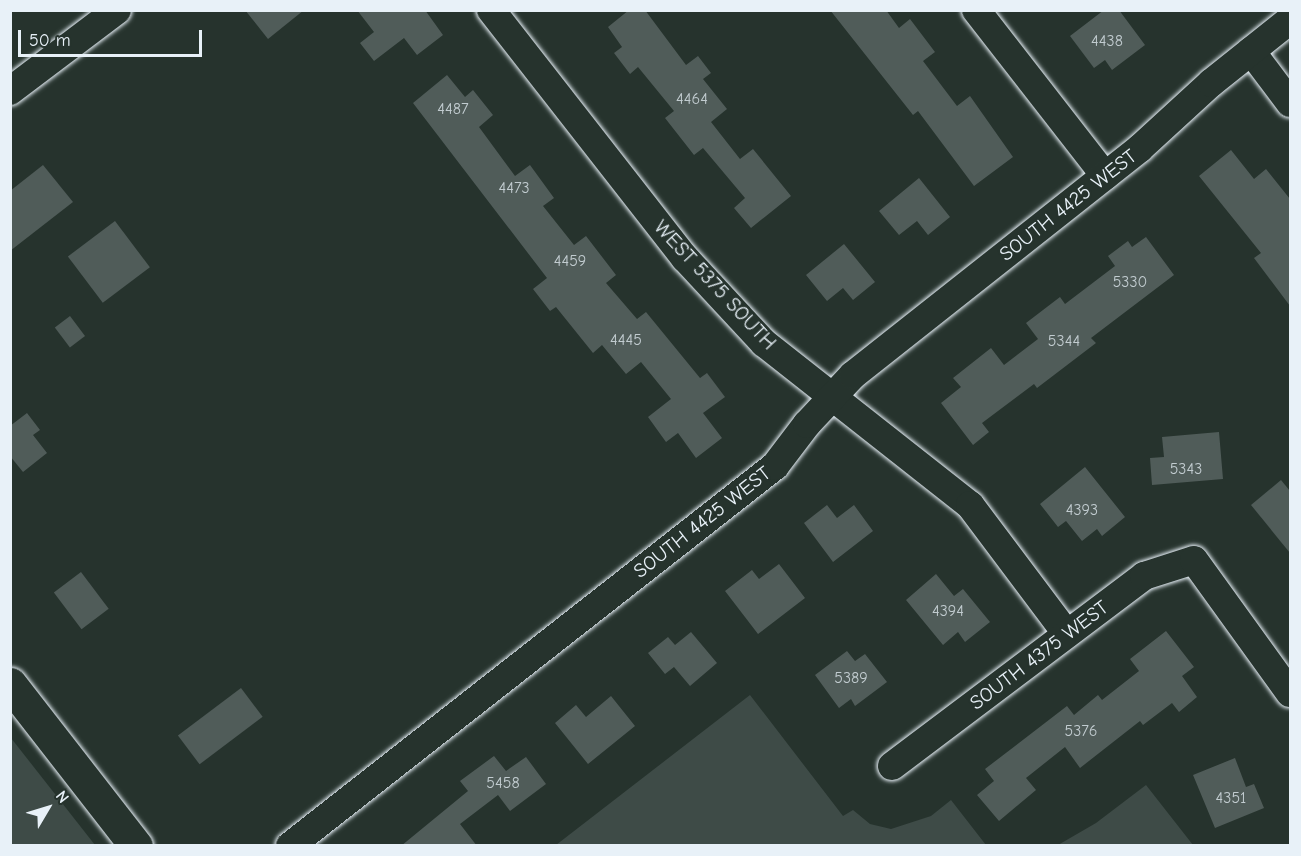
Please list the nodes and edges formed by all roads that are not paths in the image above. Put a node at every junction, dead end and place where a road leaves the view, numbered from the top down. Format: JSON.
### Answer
{"nodes":[{"id":1,"x":117,"y":10,"type":"edge"},
{"id":2,"x":491,"y":10,"type":"edge"},
{"id":3,"x":976,"y":10,"type":"edge"},
{"id":4,"x":1290,"y":20,"type":"edge"},
{"id":5,"x":1251,"y":51,"type":"junction"},
{"id":6,"x":10,"y":91,"type":"edge"},
{"id":7,"x":1290,"y":103,"type":"edge"},
{"id":8,"x":1105,"y":176,"type":"junction"},
{"id":9,"x":832,"y":397,"type":"junction"},
{"id":10,"x":1067,"y":634,"type":"junction"},
{"id":11,"x":10,"y":684,"type":"edge"},
{"id":12,"x":1290,"y":693,"type":"edge"},
{"id":13,"x":892,"y":766,"type":"dead end"},
{"id":14,"x":136,"y":846,"type":"edge"},
{"id":15,"x":290,"y":846,"type":"edge"}],
"edges":[{"from":1,"to":6,"type":"street"},
{"from":2,"to":9,"type":"street","name":"WEST 5375 SOUTH"},
{"from":3,"to":8,"type":"street"},
{"from":4,"to":5,"type":"street","name":"SOUTH 4425 WEST"},
{"from":5,"to":7,"type":"street"},
{"from":5,"to":8,"type":"street","name":"SOUTH 4425 WEST"},
{"from":8,"to":9,"type":"street","name":"SOUTH 4425 WEST"},
{"from":9,"to":10,"type":"street","name":"WEST 5375 SOUTH"},
{"from":9,"to":15,"type":"street","name":"SOUTH 4425 WEST"},
{"from":10,"to":12,"type":"street","name":"SOUTH 4375 WEST"},
{"from":10,"to":13,"type":"street","name":"SOUTH 4375 WEST"},
{"from":11,"to":14,"type":"main road"}]}
